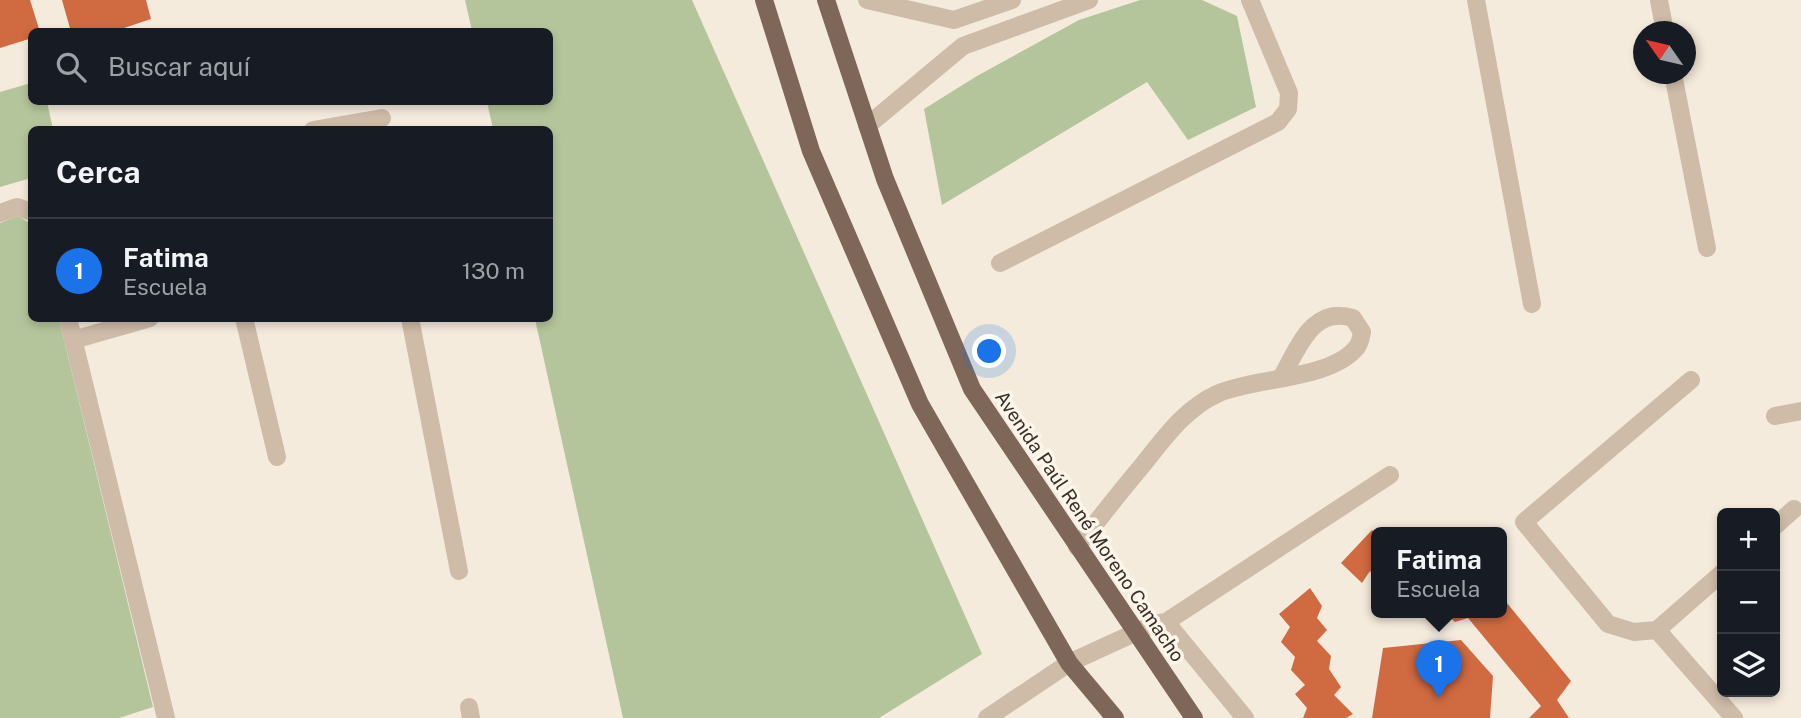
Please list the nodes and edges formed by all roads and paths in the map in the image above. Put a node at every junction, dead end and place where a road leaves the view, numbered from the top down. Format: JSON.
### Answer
{"nodes":[{"id":1,"x":764,"y":0,"type":"edge"},
{"id":2,"x":826,"y":0,"type":"edge"},
{"id":3,"x":867,"y":0,"type":"edge"},
{"id":4,"x":1012,"y":0,"type":"edge"},
{"id":5,"x":1089,"y":0,"type":"edge"},
{"id":6,"x":1250,"y":0,"type":"edge"},
{"id":7,"x":1476,"y":0,"type":"edge"},
{"id":8,"x":1659,"y":0,"type":"edge"},
{"id":9,"x":1663,"y":21,"type":"edge"},
{"id":10,"x":1675,"y":84,"type":"edge"},
{"id":11,"x":382,"y":118,"type":"dead end"},
{"id":12,"x":336,"y":126,"type":"edge"},
{"id":13,"x":867,"y":126,"type":"junction"},
{"id":14,"x":28,"y":211,"type":"edge"},
{"id":15,"x":0,"y":213,"type":"edge"},
{"id":16,"x":1707,"y":248,"type":"dead end"},
{"id":17,"x":1000,"y":263,"type":"dead end"},
{"id":18,"x":1532,"y":304,"type":"dead end"},
{"id":19,"x":69,"y":322,"type":"edge"},
{"id":20,"x":136,"y":322,"type":"edge"},
{"id":21,"x":245,"y":322,"type":"edge"},
{"id":22,"x":411,"y":322,"type":"edge"},
{"id":23,"x":73,"y":340,"type":"junction"},
{"id":24,"x":1281,"y":378,"type":"junction"},
{"id":25,"x":1690,"y":380,"type":"dead end"},
{"id":26,"x":1801,"y":411,"type":"edge"},
{"id":27,"x":1774,"y":416,"type":"dead end"},
{"id":28,"x":277,"y":457,"type":"dead end"},
{"id":29,"x":1390,"y":475,"type":"dead end"},
{"id":30,"x":1794,"y":509,"type":"dead end"},
{"id":31,"x":1780,"y":522,"type":"edge"},
{"id":32,"x":1077,"y":547,"type":"junction"},
{"id":33,"x":459,"y":571,"type":"dead end"},
{"id":34,"x":1717,"y":577,"type":"edge"},
{"id":35,"x":1166,"y":622,"type":"junction"},
{"id":36,"x":1657,"y":630,"type":"junction"},
{"id":37,"x":1135,"y":633,"type":"junction"},
{"id":38,"x":1069,"y":663,"type":"junction"},
{"id":39,"x":166,"y":718,"type":"edge"},
{"id":40,"x":987,"y":718,"type":"edge"},
{"id":41,"x":1115,"y":718,"type":"edge"},
{"id":42,"x":1194,"y":718,"type":"edge"},
{"id":43,"x":1245,"y":718,"type":"edge"},
{"id":44,"x":1734,"y":718,"type":"edge"}],
"edges":[{"from":1,"to":38,"type":"main road"},
{"from":2,"to":13,"type":"main road","name":"Avenida Paúl René Moreno Camacho"},
{"from":3,"to":4,"type":"street"},
{"from":5,"to":13,"type":"street"},
{"from":6,"to":17,"type":"street"},
{"from":7,"to":18,"type":"street"},
{"from":8,"to":9,"type":"street"},
{"from":10,"to":16,"type":"street"},
{"from":11,"to":12,"type":"street"},
{"from":13,"to":32,"type":"main road","name":"Avenida Paúl René Moreno Camacho"},
{"from":14,"to":15,"type":"street"},
{"from":19,"to":23,"type":"street"},
{"from":20,"to":23,"type":"street"},
{"from":21,"to":28,"type":"street"},
{"from":22,"to":33,"type":"street"},
{"from":23,"to":39,"type":"street"},
{"from":24,"to":24,"type":"street"},
{"from":24,"to":32,"type":"street"},
{"from":25,"to":36,"type":"street"},
{"from":26,"to":27,"type":"street"},
{"from":29,"to":35,"type":"street"},
{"from":30,"to":31,"type":"street"},
{"from":32,"to":37,"type":"main road","name":"Avenida Paúl René Moreno Camacho"},
{"from":34,"to":36,"type":"street"},
{"from":35,"to":37,"type":"street"},
{"from":35,"to":43,"type":"street"},
{"from":36,"to":44,"type":"street"},
{"from":37,"to":38,"type":"street"},
{"from":37,"to":42,"type":"main road","name":"Avenida Paúl René Moreno Camacho"},
{"from":38,"to":40,"type":"street"},
{"from":38,"to":41,"type":"main road"}]}
